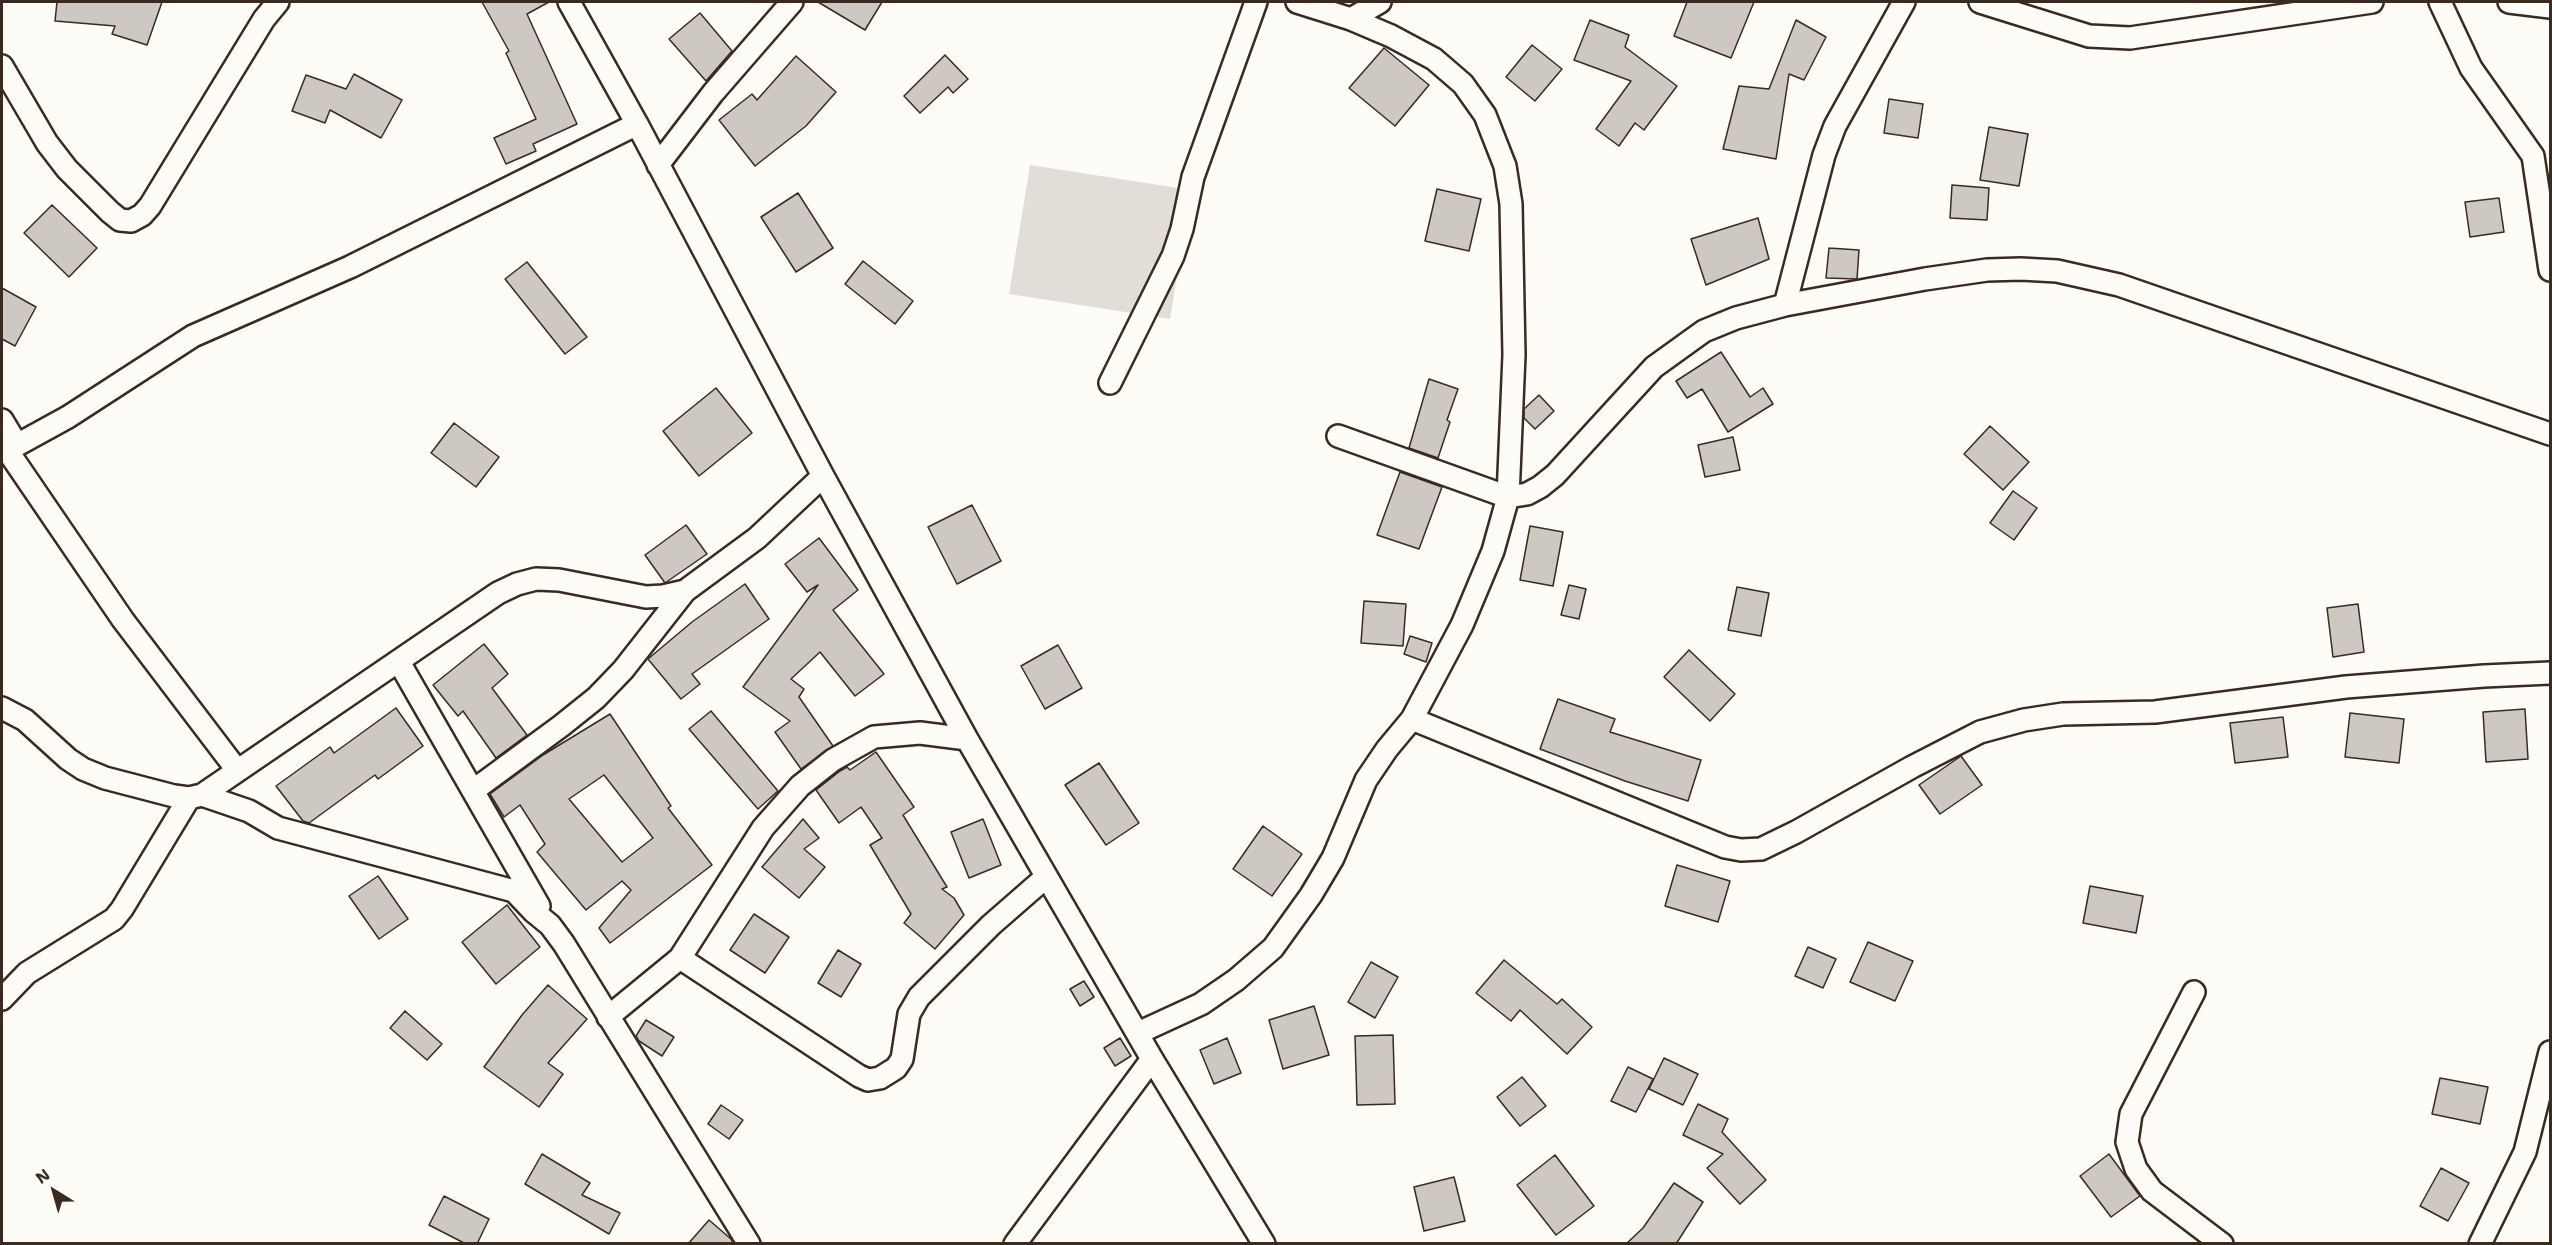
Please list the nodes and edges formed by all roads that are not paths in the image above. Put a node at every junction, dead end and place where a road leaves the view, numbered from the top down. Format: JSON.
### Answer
{"nodes":[{"id":1,"x":278,"y":2,"type":"edge"},
{"id":2,"x":569,"y":2,"type":"edge"},
{"id":3,"x":792,"y":2,"type":"edge"},
{"id":4,"x":1256,"y":2,"type":"edge"},
{"id":5,"x":1297,"y":2,"type":"edge"},
{"id":6,"x":1380,"y":2,"type":"edge"},
{"id":7,"x":1904,"y":2,"type":"edge"},
{"id":8,"x":1980,"y":2,"type":"edge"},
{"id":9,"x":2372,"y":2,"type":"edge"},
{"id":10,"x":2440,"y":2,"type":"edge"},
{"id":11,"x":2509,"y":2,"type":"edge"},
{"id":12,"x":2550,"y":7,"type":"edge"},
{"id":13,"x":1351,"y":19,"type":"junction"},
{"id":14,"x":2,"y":66,"type":"edge"},
{"id":15,"x":637,"y":124,"type":"junction"},
{"id":16,"x":2533,"y":156,"type":"junction"},
{"id":17,"x":658,"y":165,"type":"junction"},
{"id":18,"x":2550,"y":173,"type":"edge"},
{"id":19,"x":2550,"y":270,"type":"edge"},
{"id":20,"x":1785,"y":305,"type":"junction"},
{"id":21,"x":1110,"y":383,"type":"dead end"},
{"id":22,"x":2,"y":420,"type":"edge"},
{"id":23,"x":2550,"y":434,"type":"edge"},
{"id":24,"x":1338,"y":436,"type":"dead end"},
{"id":25,"x":9,"y":448,"type":"edge"},
{"id":26,"x":823,"y":476,"type":"junction"},
{"id":27,"x":1508,"y":497,"type":"junction"},
{"id":28,"x":685,"y":591,"type":"junction"},
{"id":29,"x":399,"y":662,"type":"junction"},
{"id":30,"x":2550,"y":673,"type":"edge"},
{"id":31,"x":2,"y":708,"type":"edge"},
{"id":32,"x":1412,"y":718,"type":"junction"},
{"id":33,"x":967,"y":739,"type":"junction"},
{"id":34,"x":237,"y":770,"type":"junction"},
{"id":35,"x":474,"y":790,"type":"junction"},
{"id":36,"x":196,"y":797,"type":"junction"},
{"id":37,"x":1046,"y":877,"type":"junction"},
{"id":38,"x":550,"y":925,"type":"junction"},
{"id":39,"x":680,"y":958,"type":"junction"},
{"id":40,"x":2194,"y":992,"type":"dead end"},
{"id":41,"x":2,"y":999,"type":"edge"},
{"id":42,"x":608,"y":1017,"type":"junction"},
{"id":43,"x":1138,"y":1033,"type":"junction"},
{"id":44,"x":2550,"y":1052,"type":"edge"},
{"id":45,"x":1152,"y":1059,"type":"junction"},
{"id":46,"x":750,"y":1244,"type":"edge"},
{"id":47,"x":1015,"y":1244,"type":"edge"},
{"id":48,"x":1264,"y":1244,"type":"edge"},
{"id":49,"x":2222,"y":1244,"type":"edge"},
{"id":50,"x":2480,"y":1244,"type":"edge"}],
"edges":[{"from":1,"to":14,"type":"street"},
{"from":2,"to":15,"type":"street"},
{"from":3,"to":17,"type":"street"},
{"from":4,"to":21,"type":"street"},
{"from":5,"to":13,"type":"street"},
{"from":6,"to":13,"type":"street"},
{"from":7,"to":20,"type":"street"},
{"from":8,"to":9,"type":"street"},
{"from":10,"to":16,"type":"street"},
{"from":11,"to":12,"type":"street"},
{"from":13,"to":27,"type":"street"},
{"from":15,"to":17,"type":"street"},
{"from":15,"to":25,"type":"street"},
{"from":16,"to":18,"type":"street"},
{"from":16,"to":19,"type":"street"},
{"from":17,"to":26,"type":"street"},
{"from":20,"to":23,"type":"street"},
{"from":20,"to":27,"type":"street"},
{"from":22,"to":25,"type":"street"},
{"from":24,"to":27,"type":"street"},
{"from":25,"to":34,"type":"street"},
{"from":26,"to":28,"type":"street"},
{"from":26,"to":33,"type":"street"},
{"from":27,"to":32,"type":"street"},
{"from":28,"to":29,"type":"street"},
{"from":28,"to":35,"type":"street"},
{"from":29,"to":34,"type":"street"},
{"from":29,"to":35,"type":"street"},
{"from":30,"to":32,"type":"street"},
{"from":31,"to":36,"type":"street"},
{"from":32,"to":43,"type":"street"},
{"from":33,"to":37,"type":"street"},
{"from":33,"to":39,"type":"street"},
{"from":34,"to":36,"type":"street"},
{"from":35,"to":38,"type":"street"},
{"from":36,"to":38,"type":"street"},
{"from":36,"to":41,"type":"street"},
{"from":37,"to":39,"type":"street"},
{"from":37,"to":43,"type":"street"},
{"from":38,"to":42,"type":"street"},
{"from":39,"to":42,"type":"street"},
{"from":40,"to":49,"type":"street"},
{"from":42,"to":46,"type":"street"},
{"from":43,"to":45,"type":"street"},
{"from":44,"to":50,"type":"street"},
{"from":45,"to":47,"type":"street"},
{"from":45,"to":48,"type":"street"}]}
